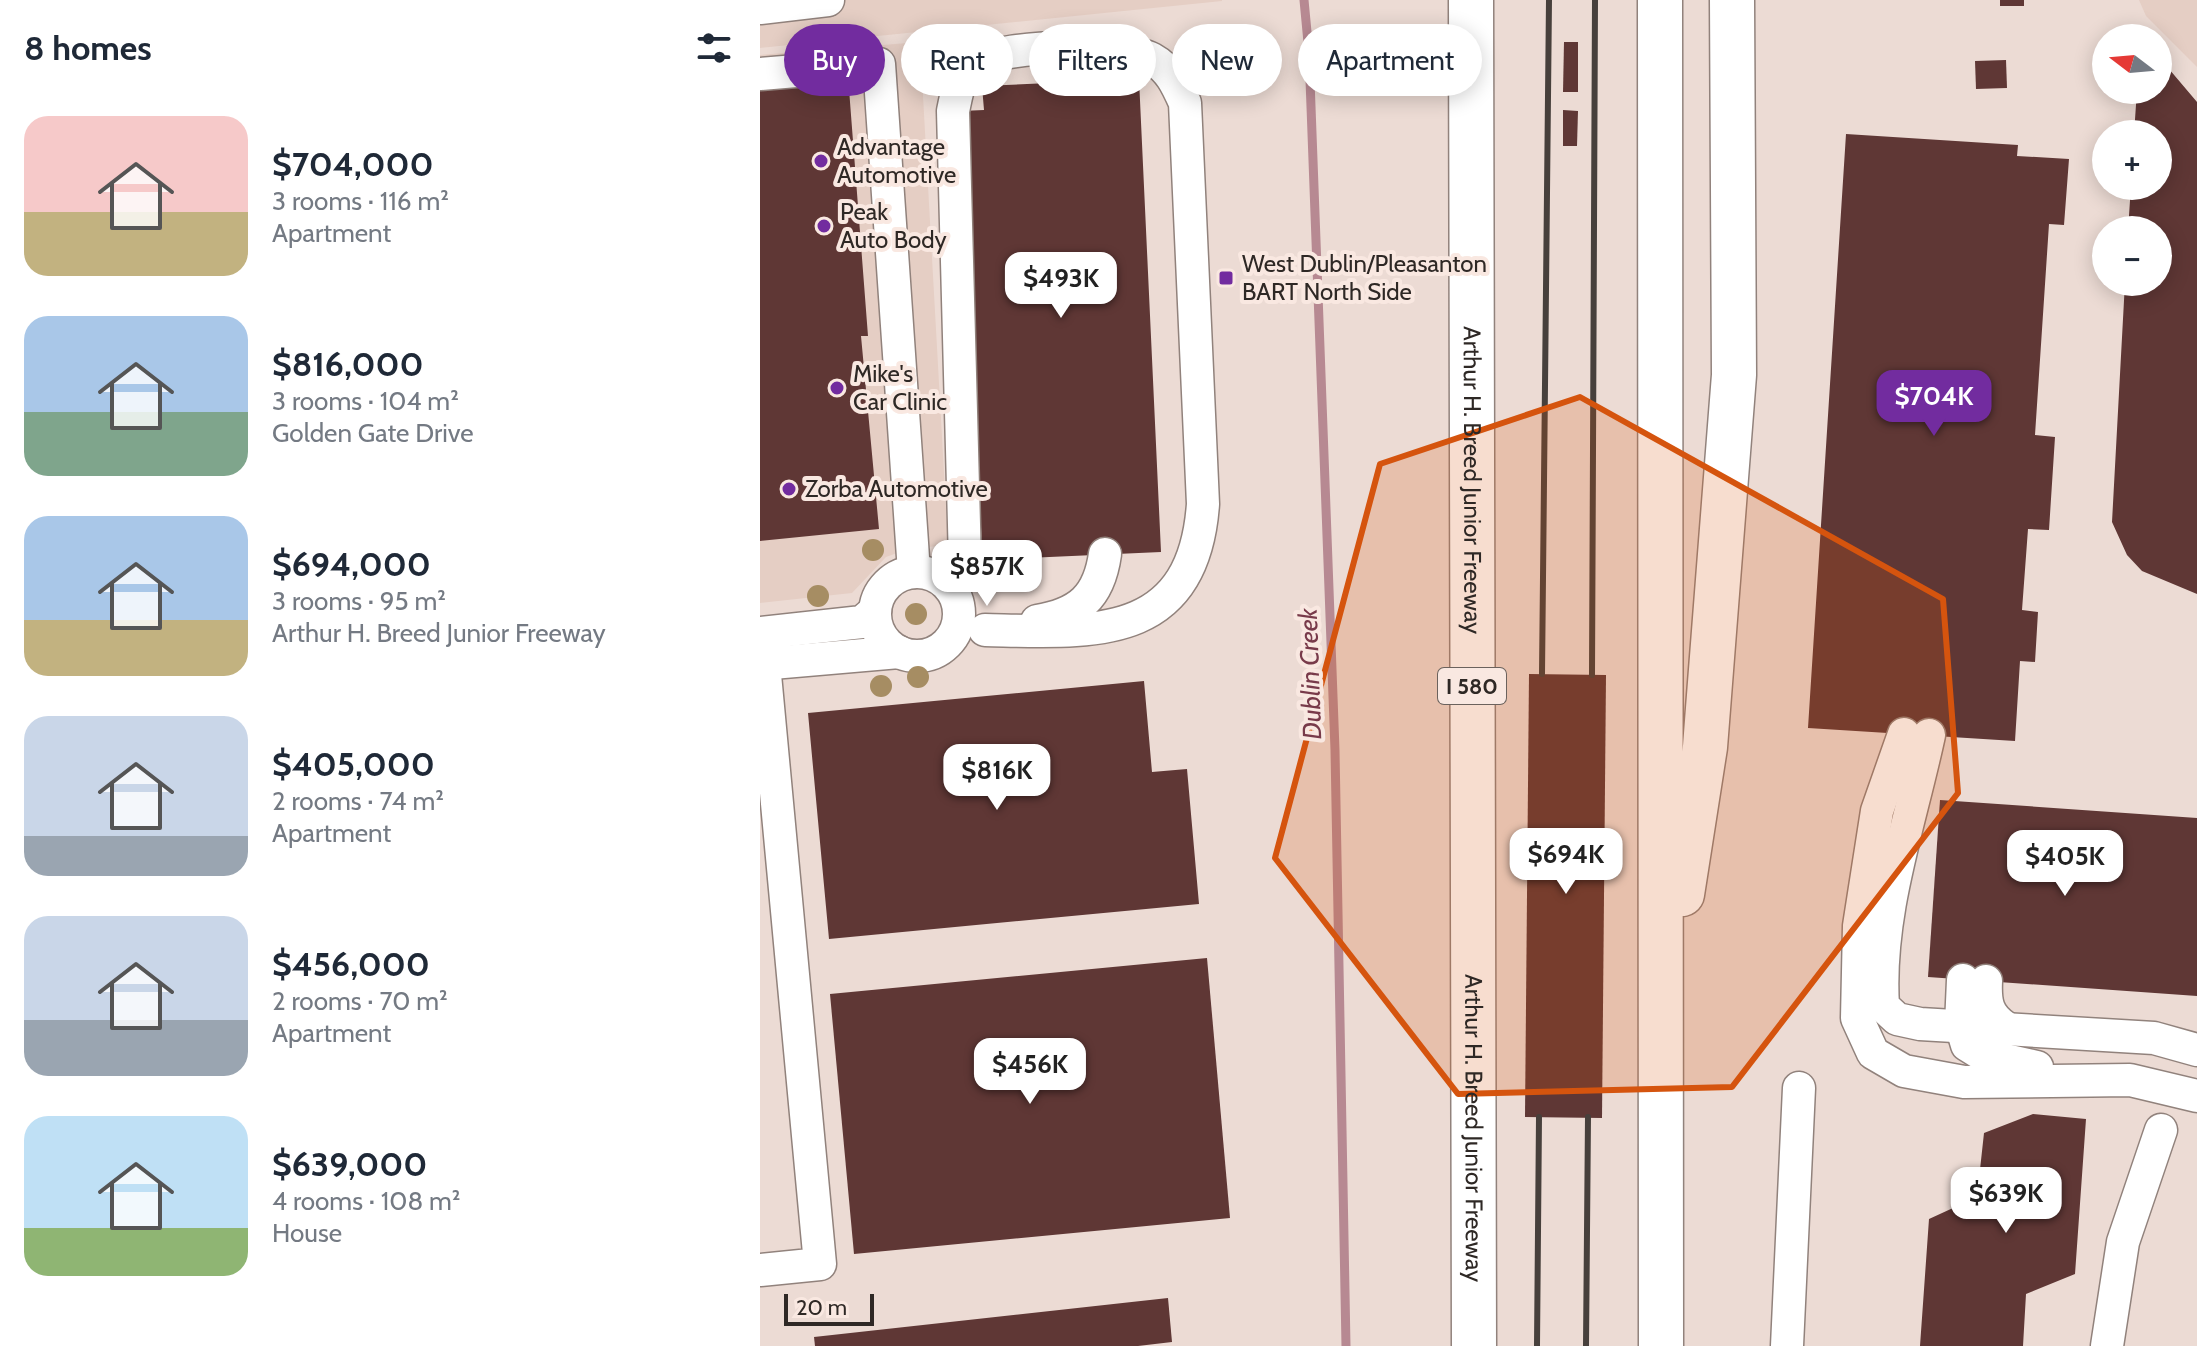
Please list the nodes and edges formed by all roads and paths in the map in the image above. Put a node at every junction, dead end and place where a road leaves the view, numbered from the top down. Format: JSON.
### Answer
{"nodes":[{"id":1,"x":1660,"y":0,"type":"edge"},
{"id":2,"x":1732,"y":0,"type":"edge"},
{"id":3,"x":813,"y":1,"type":"edge"},
{"id":4,"x":760,"y":8,"type":"edge"},
{"id":5,"x":1468,"y":9,"type":"edge"},
{"id":6,"x":760,"y":74,"type":"edge"},
{"id":7,"x":1105,"y":554,"type":"dead end"},
{"id":8,"x":914,"y":572,"type":"junction"},
{"id":9,"x":951,"y":589,"type":"junction"},
{"id":10,"x":875,"y":611,"type":"junction"},
{"id":11,"x":970,"y":632,"type":"junction"},
{"id":12,"x":899,"y":652,"type":"junction"},
{"id":13,"x":761,"y":654,"type":"edge"},
{"id":14,"x":1961,"y":1025,"type":"junction"},
{"id":15,"x":2005,"y":1027,"type":"junction"},
{"id":16,"x":1660,"y":1030,"type":"junction"},
{"id":17,"x":2197,"y":1049,"type":"edge"},
{"id":18,"x":2098,"y":1081,"type":"junction"},
{"id":19,"x":1799,"y":1088,"type":"dead end"},
{"id":20,"x":2188,"y":1093,"type":"edge"},
{"id":21,"x":2161,"y":1130,"type":"dead end"},
{"id":22,"x":760,"y":1270,"type":"edge"},
{"id":23,"x":1474,"y":1346,"type":"edge"},
{"id":24,"x":1661,"y":1346,"type":"edge"},
{"id":25,"x":1787,"y":1346,"type":"edge"},
{"id":26,"x":2107,"y":1346,"type":"edge"}],
"edges":[{"from":1,"to":16,"type":"highway"},
{"from":2,"to":16,"type":"highway"},
{"from":3,"to":4,"type":"street"},
{"from":5,"to":23,"type":"highway","name":"Arthur H. Breed Junior Freeway","number":"I 580"},
{"from":6,"to":8,"type":"street"},
{"from":7,"to":11,"type":"street"},
{"from":8,"to":9,"type":"street"},
{"from":8,"to":10,"type":"street"},
{"from":9,"to":11,"type":"street"},
{"from":9,"to":11,"type":"street"},
{"from":10,"to":12,"type":"street"},
{"from":10,"to":13,"type":"street"},
{"from":11,"to":12,"type":"street"},
{"from":12,"to":13,"type":"street"},
{"from":13,"to":22,"type":"street"},
{"from":14,"to":15,"type":"street"},
{"from":14,"to":15,"type":"street"},
{"from":14,"to":18,"type":"street"},
{"from":14,"to":18,"type":"street"},
{"from":15,"to":17,"type":"street"},
{"from":16,"to":24,"type":"highway"},
{"from":17,"to":20,"type":"street"},
{"from":18,"to":20,"type":"street"},
{"from":19,"to":25,"type":"street"},
{"from":21,"to":26,"type":"street"}]}
